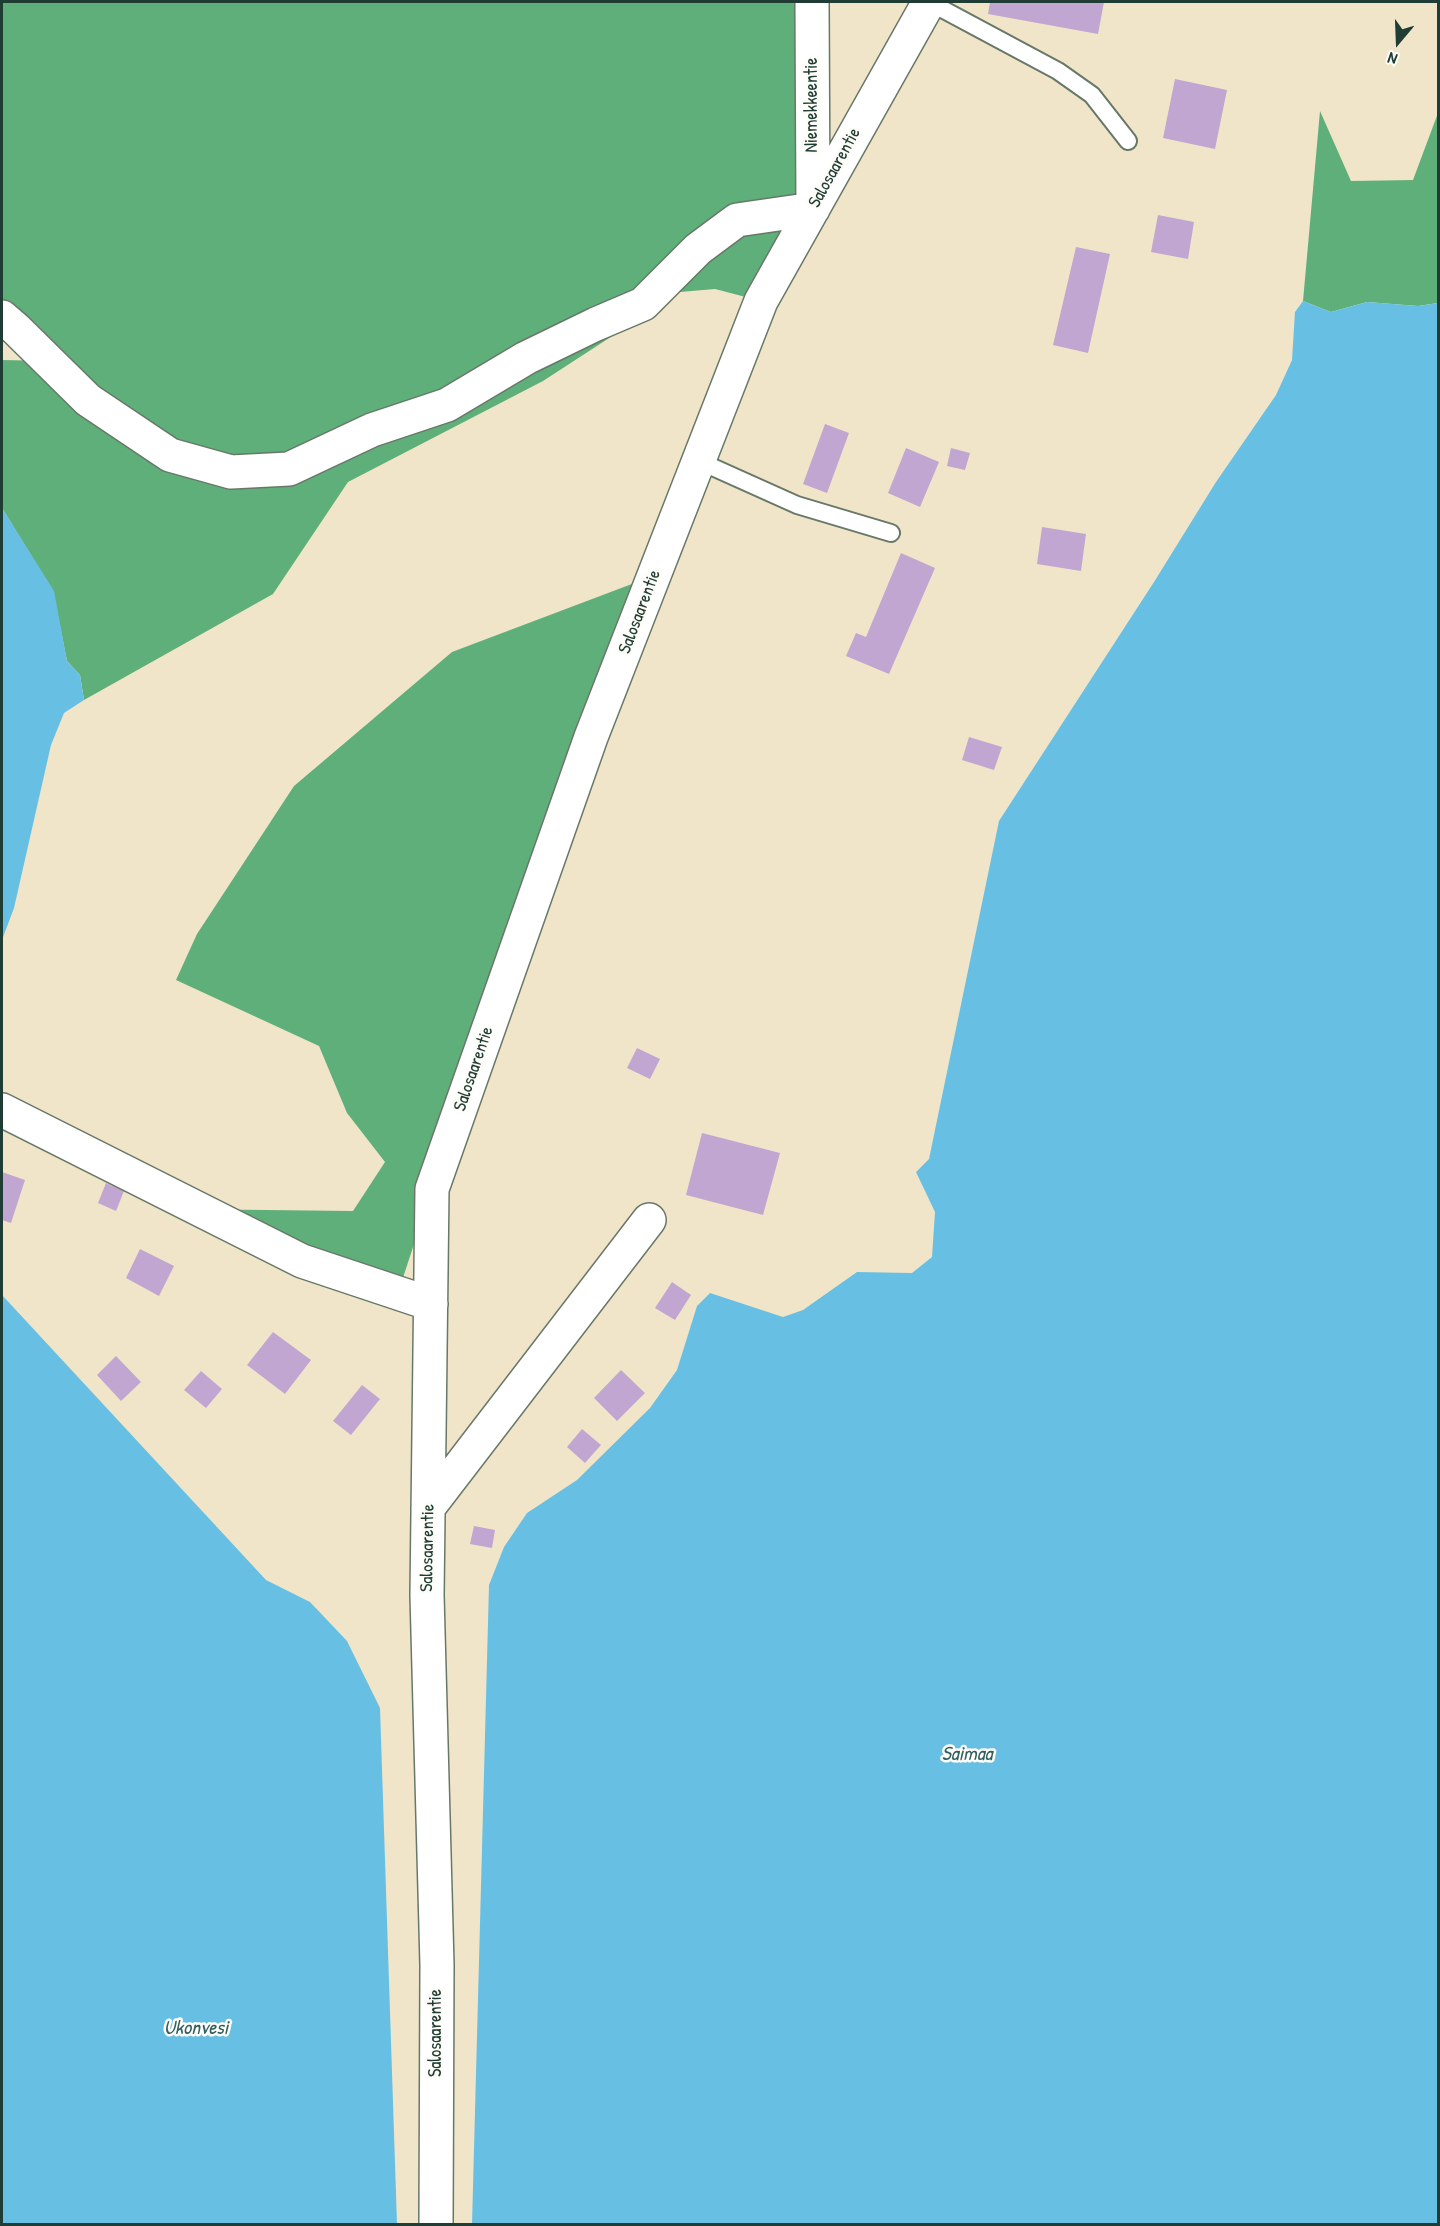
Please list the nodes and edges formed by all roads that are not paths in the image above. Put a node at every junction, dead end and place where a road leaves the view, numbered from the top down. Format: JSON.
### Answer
{"nodes":[{"id":1,"x":812,"y":2,"type":"edge"},
{"id":2,"x":929,"y":2,"type":"edge"},
{"id":3,"x":1128,"y":141,"type":"dead end"},
{"id":4,"x":813,"y":209,"type":"junction"},
{"id":5,"x":2,"y":317,"type":"edge"},
{"id":6,"x":699,"y":461,"type":"junction"},
{"id":7,"x":891,"y":533,"type":"dead end"},
{"id":8,"x":2,"y":1110,"type":"edge"},
{"id":9,"x":649,"y":1220,"type":"dead end"},
{"id":10,"x":431,"y":1304,"type":"junction"},
{"id":11,"x":428,"y":1508,"type":"junction"},
{"id":12,"x":436,"y":2224,"type":"edge"}],
"edges":[{"from":1,"to":4,"type":"street","name":"Niemekkeentie"},
{"from":2,"to":3,"type":"lane"},
{"from":2,"to":4,"type":"street","name":"Salosaarentie"},
{"from":4,"to":5,"type":"street"},
{"from":4,"to":6,"type":"street","name":"Salosaarentie"},
{"from":6,"to":7,"type":"lane"},
{"from":6,"to":10,"type":"street","name":"Salosaarentie"},
{"from":8,"to":10,"type":"street"},
{"from":9,"to":11,"type":"street"},
{"from":10,"to":11,"type":"street","name":"Salosaarentie"},
{"from":11,"to":12,"type":"street","name":"Salosaarentie"}]}
